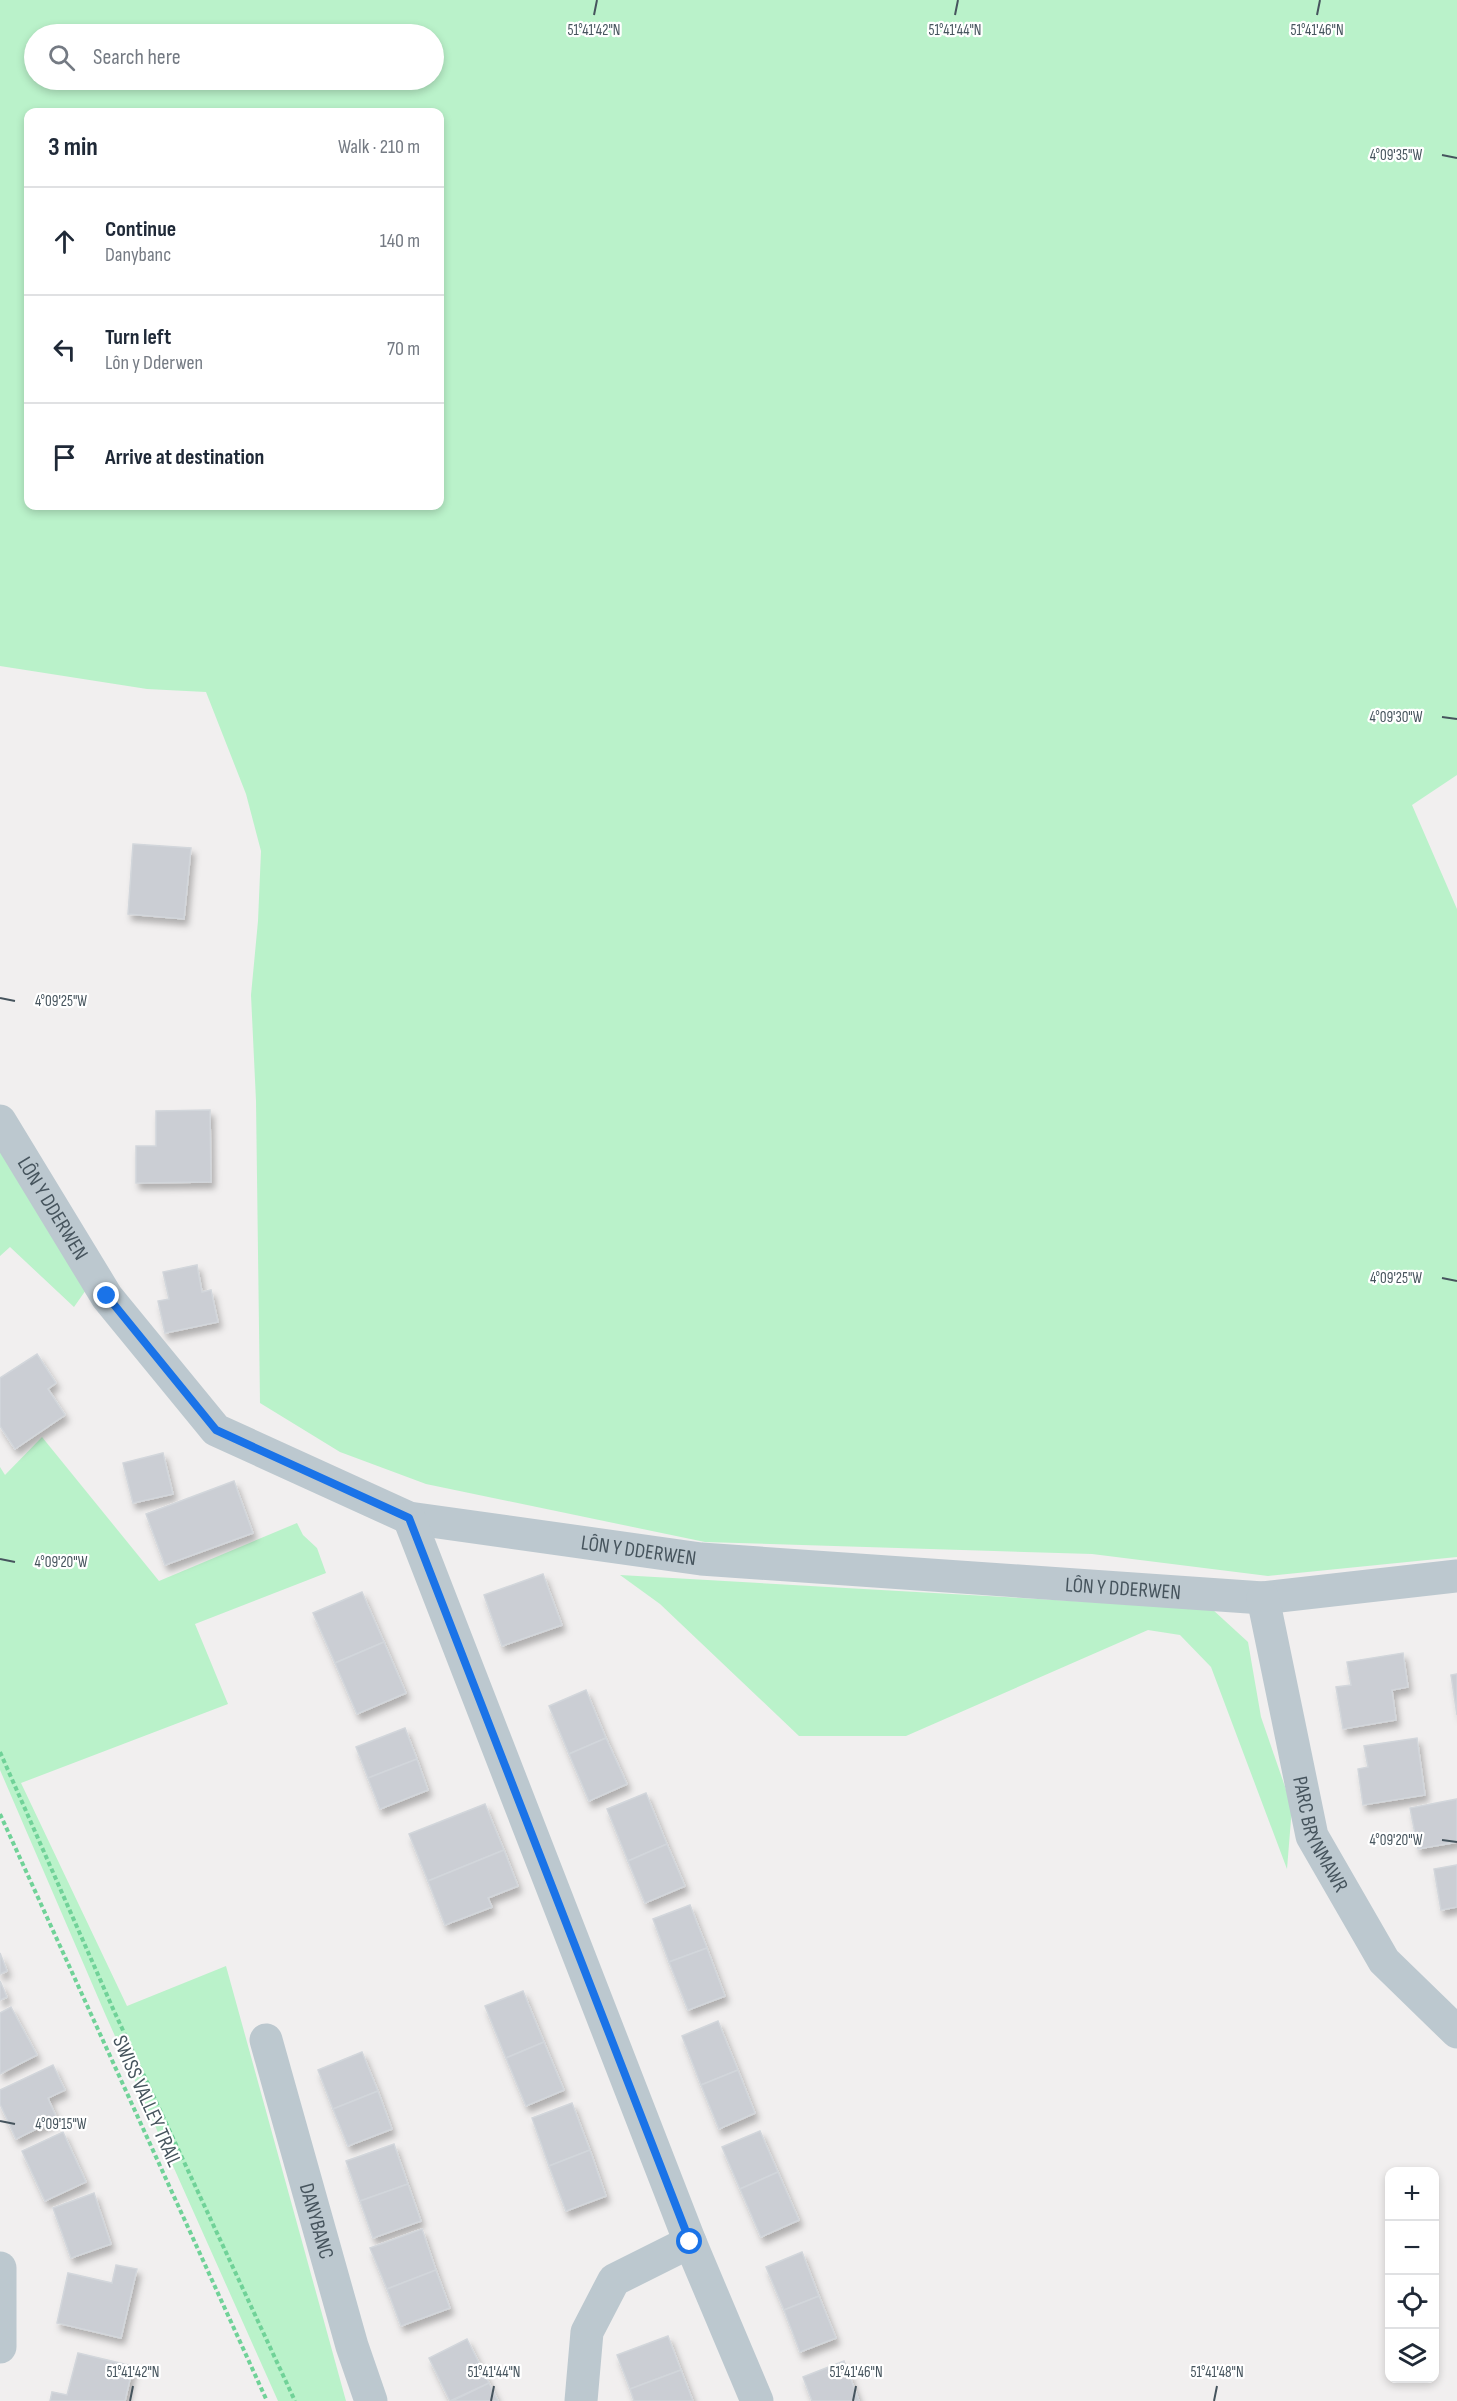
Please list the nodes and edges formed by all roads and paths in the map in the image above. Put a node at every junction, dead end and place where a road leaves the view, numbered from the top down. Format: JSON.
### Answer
{"nodes":[{"id":1,"x":0,"y":1121,"type":"edge"},
{"id":2,"x":409,"y":1518,"type":"junction"},
{"id":3,"x":1457,"y":1576,"type":"edge"},
{"id":4,"x":1263,"y":1598,"type":"junction"},
{"id":5,"x":0,"y":1752,"type":"edge"},
{"id":6,"x":0,"y":1814,"type":"edge"},
{"id":7,"x":1457,"y":2031,"type":"edge"},
{"id":8,"x":266,"y":2040,"type":"dead end"},
{"id":9,"x":690,"y":2242,"type":"junction"},
{"id":10,"x":0,"y":2268,"type":"edge"},
{"id":11,"x":0,"y":2347,"type":"edge"},
{"id":12,"x":267,"y":2401,"type":"edge"},
{"id":13,"x":295,"y":2401,"type":"edge"},
{"id":14,"x":370,"y":2401,"type":"edge"},
{"id":15,"x":581,"y":2401,"type":"edge"},
{"id":16,"x":757,"y":2401,"type":"edge"}],
"edges":[{"from":1,"to":2,"type":"street","name":"LÔN Y DDERWEN"},
{"from":2,"to":4,"type":"street","name":"LÔN Y DDERWEN"},
{"from":2,"to":9,"type":"street"},
{"from":3,"to":4,"type":"street","name":"LÔN Y DDERWEN"},
{"from":4,"to":7,"type":"street","name":"PARC BRYNMAWR"},
{"from":5,"to":13,"type":"path"},
{"from":6,"to":12,"type":"path","name":"SWISS VALLEY TRAIL"},
{"from":8,"to":14,"type":"street","name":"DANYBANC"},
{"from":9,"to":15,"type":"street"},
{"from":9,"to":16,"type":"street"},
{"from":10,"to":11,"type":"street"}]}
